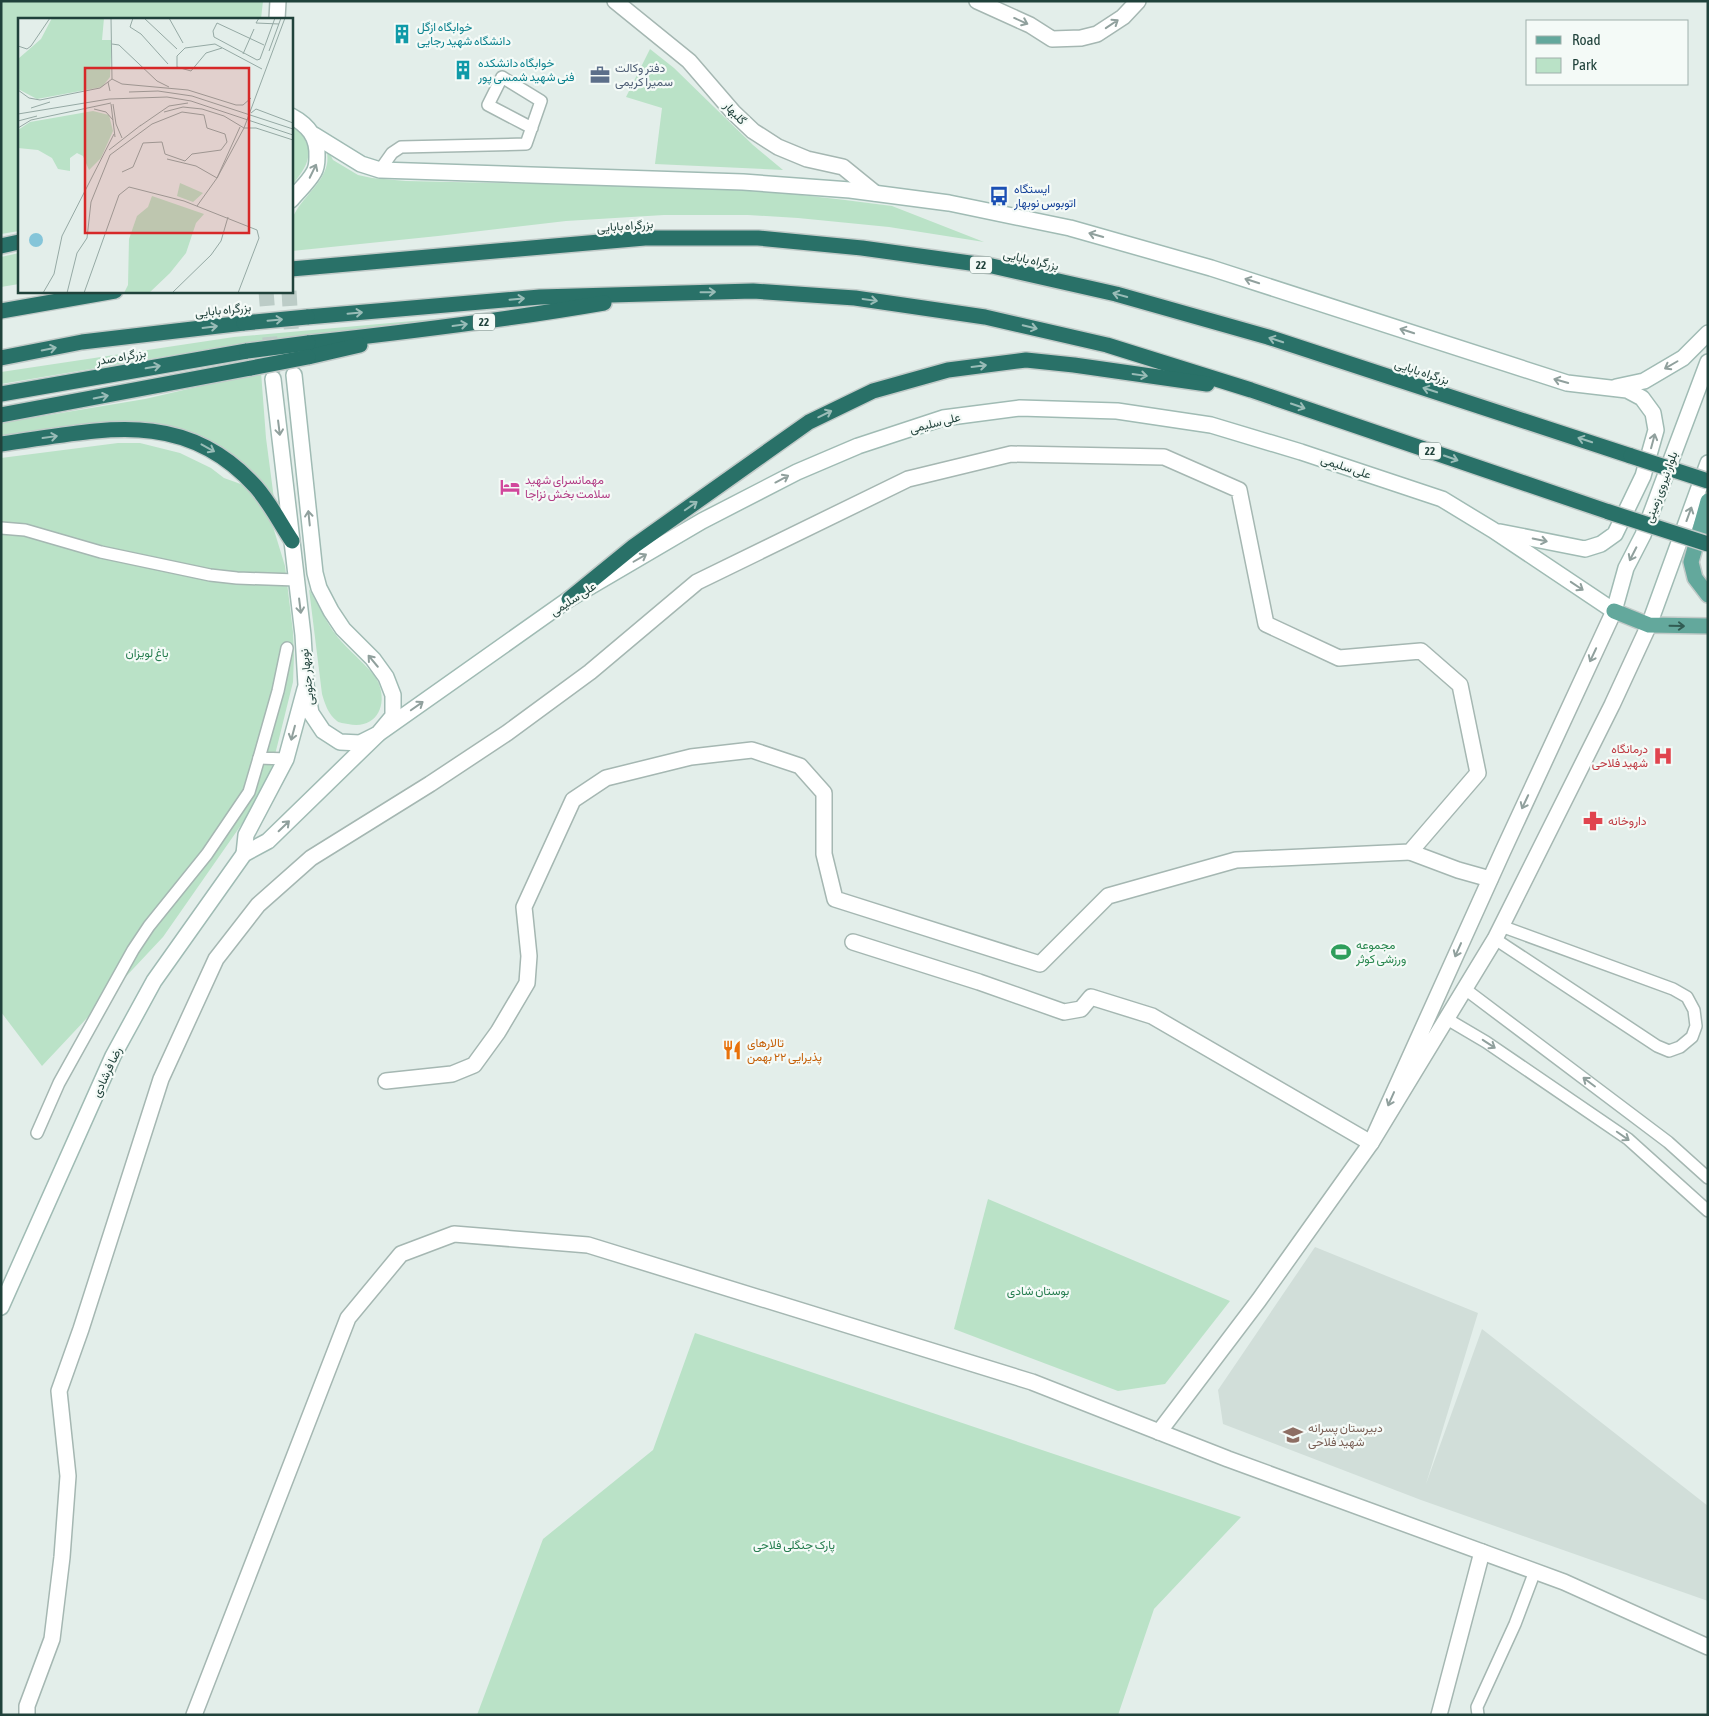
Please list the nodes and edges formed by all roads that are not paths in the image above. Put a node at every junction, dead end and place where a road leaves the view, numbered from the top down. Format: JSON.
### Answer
{"nodes":[{"id":1,"x":278,"y":1,"type":"edge"},
{"id":2,"x":616,"y":1,"type":"edge"},
{"id":3,"x":977,"y":1,"type":"edge"},
{"id":4,"x":1138,"y":1,"type":"edge"},
{"id":5,"x":278,"y":18,"type":"edge"},
{"id":6,"x":292,"y":116,"type":"edge"},
{"id":7,"x":532,"y":128,"type":"junction"},
{"id":8,"x":314,"y":135,"type":"junction"},
{"id":9,"x":380,"y":170,"type":"junction"},
{"id":10,"x":875,"y":193,"type":"junction"},
{"id":11,"x":292,"y":199,"type":"edge"},
{"id":12,"x":18,"y":242,"type":"edge"},
{"id":13,"x":1,"y":246,"type":"edge"},
{"id":14,"x":299,"y":268,"type":"edge"},
{"id":15,"x":109,"y":292,"type":"edge"},
{"id":16,"x":660,"y":293,"type":"junction"},
{"id":17,"x":1,"y":311,"type":"edge"},
{"id":18,"x":1708,"y":333,"type":"edge"},
{"id":19,"x":308,"y":350,"type":"junction"},
{"id":20,"x":1,"y":358,"type":"edge"},
{"id":21,"x":1708,"y":362,"type":"edge"},
{"id":22,"x":294,"y":375,"type":"tunnel mouth"},
{"id":23,"x":273,"y":379,"type":"tunnel mouth"},
{"id":24,"x":1610,"y":388,"type":"junction"},
{"id":25,"x":1252,"y":390,"type":"junction"},
{"id":26,"x":1,"y":394,"type":"edge"},
{"id":27,"x":1,"y":415,"type":"edge"},
{"id":28,"x":1,"y":444,"type":"edge"},
{"id":29,"x":1708,"y":463,"type":"edge"},
{"id":30,"x":1708,"y":481,"type":"edge"},
{"id":31,"x":1708,"y":501,"type":"edge"},
{"id":32,"x":1,"y":528,"type":"edge"},
{"id":33,"x":1493,"y":530,"type":"junction"},
{"id":34,"x":292,"y":541,"type":"junction"},
{"id":35,"x":1708,"y":544,"type":"edge"},
{"id":36,"x":296,"y":580,"type":"junction"},
{"id":37,"x":1708,"y":595,"type":"edge"},
{"id":38,"x":569,"y":599,"type":"junction"},
{"id":39,"x":1614,"y":611,"type":"junction"},
{"id":40,"x":1649,"y":625,"type":"junction"},
{"id":41,"x":1708,"y":626,"type":"edge"},
{"id":42,"x":287,"y":648,"type":"dead end"},
{"id":43,"x":306,"y":685,"type":"junction"},
{"id":44,"x":378,"y":734,"type":"junction"},
{"id":45,"x":260,"y":758,"type":"junction"},
{"id":46,"x":286,"y":759,"type":"junction"},
{"id":47,"x":1410,"y":852,"type":"junction"},
{"id":48,"x":244,"y":854,"type":"junction"},
{"id":49,"x":1490,"y":879,"type":"junction"},
{"id":50,"x":1498,"y":932,"type":"junction"},
{"id":51,"x":853,"y":942,"type":"dead end"},
{"id":52,"x":1465,"y":989,"type":"junction"},
{"id":53,"x":1447,"y":1019,"type":"junction"},
{"id":54,"x":386,"y":1081,"type":"dead end"},
{"id":55,"x":37,"y":1133,"type":"dead end"},
{"id":56,"x":1371,"y":1143,"type":"junction"},
{"id":57,"x":1708,"y":1178,"type":"edge"},
{"id":58,"x":1708,"y":1211,"type":"edge"},
{"id":59,"x":1,"y":1307,"type":"edge"},
{"id":60,"x":1159,"y":1432,"type":"junction"},
{"id":61,"x":1482,"y":1552,"type":"junction"},
{"id":62,"x":1535,"y":1571,"type":"junction"},
{"id":63,"x":1708,"y":1647,"type":"edge"},
{"id":64,"x":27,"y":1715,"type":"edge"},
{"id":65,"x":194,"y":1715,"type":"edge"},
{"id":66,"x":1439,"y":1715,"type":"edge"},
{"id":67,"x":1478,"y":1715,"type":"edge"}],
"edges":[{"from":1,"to":5,"type":"street"},
{"from":2,"to":10,"type":"street","name":"گلبهار"},
{"from":3,"to":4,"type":"street","one_way":true},
{"from":6,"to":8,"type":"street"},
{"from":7,"to":7,"type":"lane"},
{"from":7,"to":9,"type":"lane"},
{"from":8,"to":9,"type":"street"},
{"from":11,"to":8,"type":"street","one_way":true},
{"from":9,"to":10,"type":"street"},
{"from":24,"to":10,"type":"street","one_way":true},
{"from":12,"to":13,"type":"highway"},
{"from":30,"to":14,"type":"highway","name":"بزرگراه بابایی","number":"22","one_way":true,"bridge":true},
{"from":15,"to":17,"type":"highway"},
{"from":19,"to":16,"type":"highway","name":"بزرگراه بابایی","number":"22","one_way":true},
{"from":20,"to":16,"type":"highway","name":"بزرگراه بابایی","number":"22","one_way":true,"bridge":true},
{"from":16,"to":25,"type":"highway","name":"بزرگراه بابایی","number":"22","one_way":true},
{"from":18,"to":24,"type":"street","one_way":true},
{"from":26,"to":19,"type":"highway","name":"بزرگراه صدر","one_way":true,"bridge":true},
{"from":27,"to":19,"type":"highway","one_way":true,"bridge":true},
{"from":21,"to":39,"type":"street","name":"بلوار نیروی زمینی","one_way":true},
{"from":44,"to":22,"type":"street","one_way":true},
{"from":23,"to":34,"type":"street","name":"نوبهار جنوبی","one_way":true},
{"from":33,"to":24,"type":"street","one_way":true},
{"from":25,"to":35,"type":"highway","name":"بزرگراه بابایی","number":"22","one_way":true,"bridge":true},
{"from":38,"to":25,"type":"highway","one_way":true},
{"from":28,"to":34,"type":"highway","one_way":true},
{"from":40,"to":29,"type":"street","one_way":true},
{"from":31,"to":37,"type":"main road"},
{"from":32,"to":36,"type":"lane"},
{"from":38,"to":33,"type":"street","name":"علی سلیمی","one_way":true},
{"from":33,"to":39,"type":"street","name":"علی سلیمی","one_way":true},
{"from":34,"to":36,"type":"street","name":"نوبهار جنوبی"},
{"from":36,"to":43,"type":"street","name":"نوبهار جنوبی","one_way":true},
{"from":44,"to":38,"type":"street","name":"علی سلیمی","one_way":true},
{"from":39,"to":40,"type":"main road","name":"علی سلیمی"},
{"from":39,"to":49,"type":"street","name":"بلوار نیروی زمینی","one_way":true},
{"from":40,"to":41,"type":"main road","name":"علی سلیمی","one_way":true},
{"from":40,"to":50,"type":"street"},
{"from":42,"to":45,"type":"lane"},
{"from":43,"to":44,"type":"street","name":"نوبهار جنوبی"},
{"from":43,"to":46,"type":"street","one_way":true},
{"from":48,"to":44,"type":"street","name":"علی سلیمی","one_way":true},
{"from":45,"to":46,"type":"lane"},
{"from":45,"to":55,"type":"lane"},
{"from":46,"to":48,"type":"street"},
{"from":47,"to":49,"type":"street"},
{"from":47,"to":54,"type":"street"},
{"from":47,"to":64,"type":"street"},
{"from":48,"to":59,"type":"street","name":"رضا فرشادی"},
{"from":49,"to":56,"type":"street","name":"بلوار نیروی زمینی","one_way":true},
{"from":50,"to":50,"type":"lane"},
{"from":50,"to":52,"type":"street"},
{"from":51,"to":56,"type":"street"},
{"from":52,"to":53,"type":"street"},
{"from":57,"to":52,"type":"lane","one_way":true},
{"from":53,"to":56,"type":"street"},
{"from":53,"to":58,"type":"lane","one_way":true},
{"from":56,"to":60,"type":"street"},
{"from":60,"to":61,"type":"street"},
{"from":60,"to":65,"type":"street"},
{"from":61,"to":62,"type":"street"},
{"from":61,"to":66,"type":"street"},
{"from":62,"to":63,"type":"street"},
{"from":62,"to":67,"type":"lane"}]}
